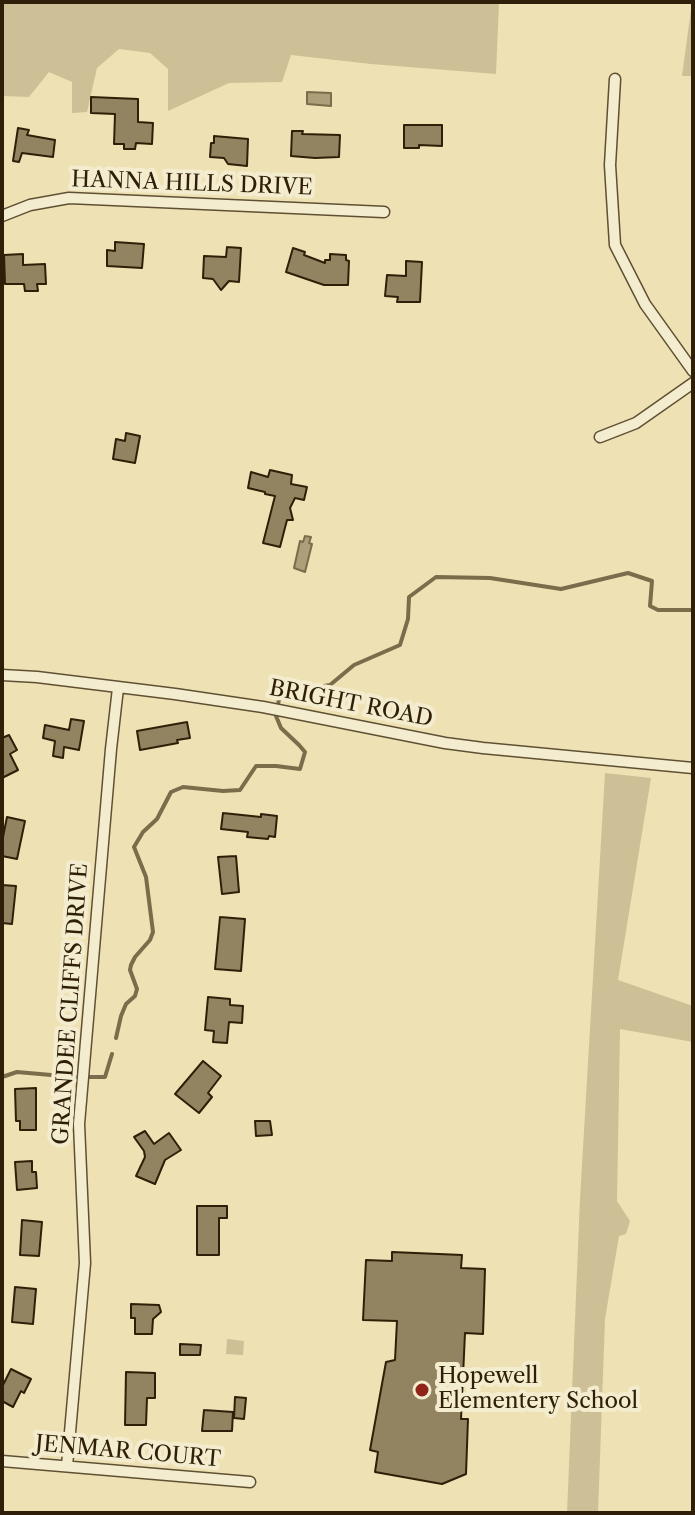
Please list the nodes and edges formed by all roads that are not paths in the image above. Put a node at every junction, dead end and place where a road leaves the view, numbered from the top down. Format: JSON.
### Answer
{"nodes":[{"id":1,"x":615,"y":79,"type":"dead end"},
{"id":2,"x":384,"y":212,"type":"dead end"},
{"id":3,"x":2,"y":216,"type":"edge"},
{"id":4,"x":693,"y":371,"type":"edge"},
{"id":5,"x":693,"y":383,"type":"edge"},
{"id":6,"x":600,"y":437,"type":"dead end"},
{"id":7,"x":2,"y":675,"type":"edge"},
{"id":8,"x":118,"y":688,"type":"junction"},
{"id":9,"x":693,"y":768,"type":"edge"},
{"id":10,"x":2,"y":1461,"type":"edge"},
{"id":11,"x":67,"y":1466,"type":"junction"},
{"id":12,"x":250,"y":1482,"type":"dead end"}],
"edges":[{"from":1,"to":4,"type":"street"},
{"from":2,"to":3,"type":"street","name":"HANNA HILLS DRIVE"},
{"from":5,"to":6,"type":"street"},
{"from":7,"to":8,"type":"street","name":"BRIGHT ROAD"},
{"from":8,"to":9,"type":"street","name":"BRIGHT ROAD"},
{"from":8,"to":11,"type":"street","name":"GRANDEE CLIFFS DRIVE"},
{"from":10,"to":11,"type":"street","name":"JENMAR COURT"},
{"from":11,"to":12,"type":"street","name":"JENMAR COURT"}]}
